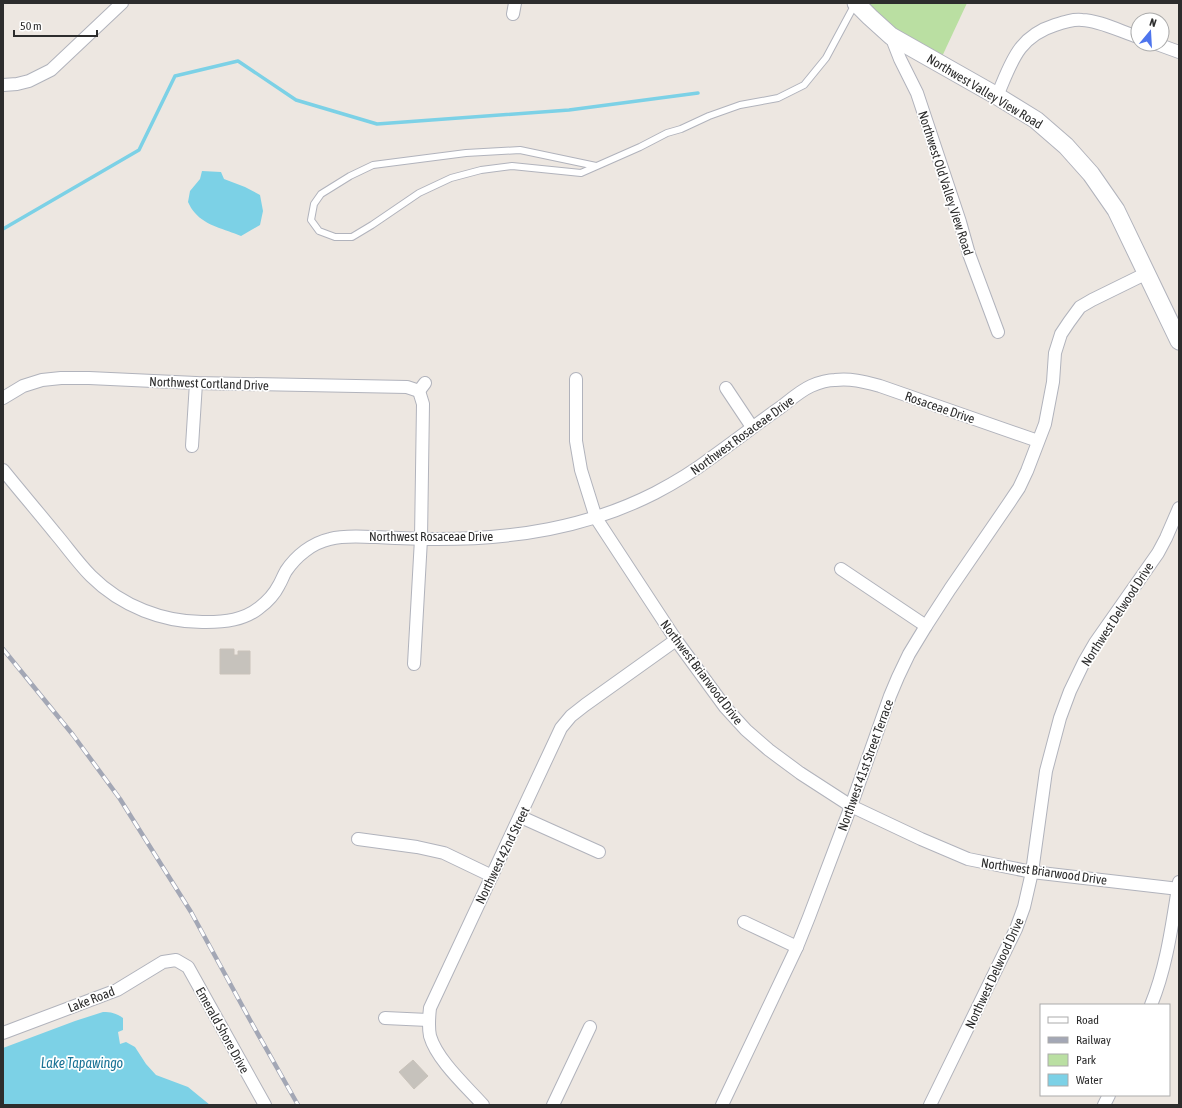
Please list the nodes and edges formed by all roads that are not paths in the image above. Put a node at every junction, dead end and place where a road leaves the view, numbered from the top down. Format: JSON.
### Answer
{"nodes":[{"id":1,"x":122,"y":3,"type":"edge"},
{"id":2,"x":856,"y":3,"type":"edge"},
{"id":3,"x":1130,"y":34,"type":"edge"},
{"id":4,"x":891,"y":36,"type":"junction"},
{"id":5,"x":3,"y":85,"type":"edge"},
{"id":6,"x":998,"y":96,"type":"junction"},
{"id":7,"x":596,"y":166,"type":"junction"},
{"id":8,"x":1147,"y":273,"type":"junction"},
{"id":9,"x":998,"y":332,"type":"dead end"},
{"id":10,"x":1179,"y":341,"type":"edge"},
{"id":11,"x":842,"y":379,"type":"joint"},
{"id":12,"x":576,"y":380,"type":"dead end"},
{"id":13,"x":196,"y":383,"type":"junction"},
{"id":14,"x":726,"y":388,"type":"dead end"},
{"id":15,"x":3,"y":398,"type":"edge"},
{"id":16,"x":752,"y":428,"type":"junction"},
{"id":17,"x":1038,"y":441,"type":"junction"},
{"id":18,"x":192,"y":446,"type":"dead end"},
{"id":19,"x":3,"y":470,"type":"edge"},
{"id":20,"x":1179,"y":508,"type":"edge"},
{"id":21,"x":596,"y":518,"type":"junction"},
{"id":22,"x":421,"y":539,"type":"junction"},
{"id":23,"x":841,"y":569,"type":"dead end"},
{"id":24,"x":926,"y":626,"type":"junction"},
{"id":25,"x":676,"y":640,"type":"junction"},
{"id":26,"x":414,"y":664,"type":"dead end"},
{"id":27,"x":851,"y":806,"type":"junction"},
{"id":28,"x":521,"y":817,"type":"junction"},
{"id":29,"x":358,"y":839,"type":"dead end"},
{"id":30,"x":599,"y":852,"type":"dead end"},
{"id":31,"x":1032,"y":872,"type":"junction"},
{"id":32,"x":492,"y":876,"type":"junction"},
{"id":33,"x":1179,"y":887,"type":"edge"},
{"id":34,"x":744,"y":922,"type":"dead end"},
{"id":35,"x":797,"y":947,"type":"junction"},
{"id":36,"x":176,"y":960,"type":"joint"},
{"id":37,"x":1151,"y":1004,"type":"edge"},
{"id":38,"x":385,"y":1018,"type":"dead end"},
{"id":39,"x":428,"y":1020,"type":"junction"},
{"id":40,"x":590,"y":1026,"type":"dead end"},
{"id":41,"x":3,"y":1033,"type":"edge"},
{"id":42,"x":265,"y":1105,"type":"edge"},
{"id":43,"x":483,"y":1105,"type":"edge"},
{"id":44,"x":553,"y":1105,"type":"edge"},
{"id":45,"x":722,"y":1105,"type":"edge"},
{"id":46,"x":930,"y":1105,"type":"edge"}],
"edges":[{"from":1,"to":5,"type":"street"},
{"from":2,"to":4,"type":"street","name":"Northwest Valley View Road"},
{"from":2,"to":7,"type":"lane"},
{"from":3,"to":6,"type":"street"},
{"from":4,"to":6,"type":"street","name":"Northwest Valley View Road"},
{"from":4,"to":9,"type":"street","name":"Northwest Old Valley View Road"},
{"from":6,"to":8,"type":"street","name":"Northwest Valley View Road"},
{"from":7,"to":7,"type":"lane"},
{"from":8,"to":10,"type":"street","name":"Northwest Valley View Road"},
{"from":8,"to":17,"type":"street","name":"Northwest 41st Street Terrace"},
{"from":11,"to":16,"type":"street","name":"Northwest Rosaceae Drive"},
{"from":11,"to":17,"type":"street","name":"Rosaceae Drive"},
{"from":12,"to":21,"type":"street","name":"Northwest Briarwood Drive"},
{"from":13,"to":15,"type":"street","name":"Northwest Cortland Drive"},
{"from":13,"to":18,"type":"street"},
{"from":13,"to":22,"type":"street","name":"Northwest Cortland Drive"},
{"from":14,"to":16,"type":"street"},
{"from":16,"to":21,"type":"street","name":"Northwest Rosaceae Drive"},
{"from":17,"to":24,"type":"street","name":"Northwest 41st Street Terrace"},
{"from":19,"to":22,"type":"street","name":"Northwest Rosaceae Drive"},
{"from":20,"to":31,"type":"street","name":"Northwest Delwood Drive"},
{"from":21,"to":22,"type":"street","name":"Northwest Rosaceae Drive"},
{"from":21,"to":25,"type":"street","name":"Northwest Briarwood Drive"},
{"from":22,"to":26,"type":"street","name":"Northwest Cortland Drive"},
{"from":23,"to":24,"type":"street"},
{"from":24,"to":27,"type":"street","name":"Northwest 41st Street Terrace"},
{"from":25,"to":27,"type":"street","name":"Northwest Briarwood Drive"},
{"from":25,"to":28,"type":"street","name":"Northwest 42nd Street"},
{"from":27,"to":31,"type":"street","name":"Northwest Briarwood Drive"},
{"from":27,"to":35,"type":"street","name":"Northwest 41st Street Terrace"},
{"from":28,"to":30,"type":"street"},
{"from":28,"to":32,"type":"street","name":"Northwest 42nd Street"},
{"from":29,"to":32,"type":"street"},
{"from":31,"to":33,"type":"street","name":"Northwest Briarwood Drive"},
{"from":31,"to":46,"type":"street","name":"Northwest Delwood Drive"},
{"from":32,"to":39,"type":"street","name":"Northwest 42nd Street"},
{"from":33,"to":37,"type":"street"},
{"from":34,"to":35,"type":"street"},
{"from":35,"to":45,"type":"street","name":"Northwest 41st Street Terrace"},
{"from":36,"to":41,"type":"street","name":"Lake Road"},
{"from":36,"to":42,"type":"street","name":"Emerald Shore Drive"},
{"from":38,"to":39,"type":"street"},
{"from":39,"to":43,"type":"street","name":"Northwest 42nd Street"},
{"from":40,"to":44,"type":"street"}]}
